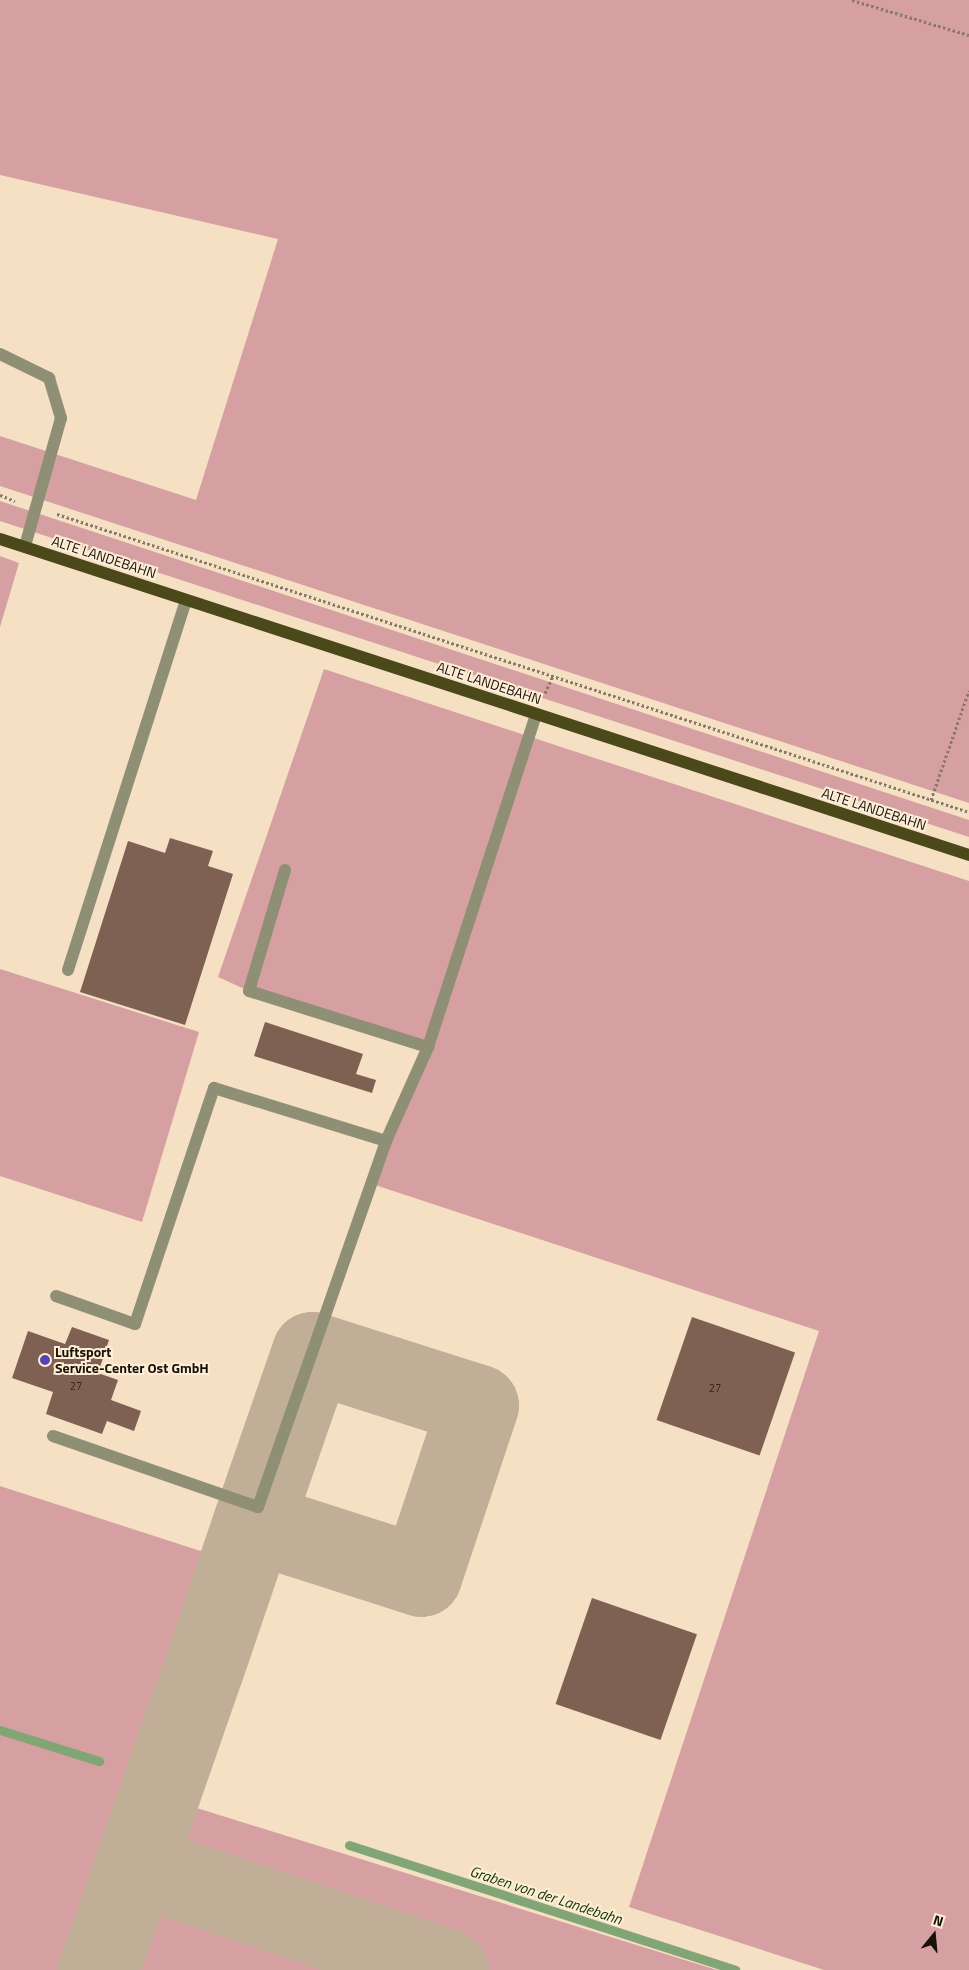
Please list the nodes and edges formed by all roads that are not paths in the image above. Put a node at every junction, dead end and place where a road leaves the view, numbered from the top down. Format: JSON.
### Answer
{"nodes":[{"id":1,"x":0,"y":354,"type":"edge"},
{"id":2,"x":0,"y":538,"type":"edge"},
{"id":3,"x":24,"y":546,"type":"junction"},
{"id":4,"x":186,"y":600,"type":"junction"},
{"id":5,"x":536,"y":714,"type":"junction"},
{"id":6,"x":969,"y":855,"type":"edge"},
{"id":7,"x":286,"y":870,"type":"dead end"},
{"id":8,"x":68,"y":970,"type":"dead end"},
{"id":9,"x":428,"y":1047,"type":"junction"},
{"id":10,"x":386,"y":1141,"type":"junction"},
{"id":11,"x":56,"y":1296,"type":"dead end"},
{"id":12,"x":53,"y":1436,"type":"dead end"}],
"edges":[{"from":1,"to":3,"type":"lane"},
{"from":2,"to":3,"type":"main road","name":"ALTE LANDEBAHN"},
{"from":3,"to":4,"type":"main road","name":"ALTE LANDEBAHN"},
{"from":4,"to":5,"type":"main road","name":"ALTE LANDEBAHN"},
{"from":4,"to":8,"type":"lane"},
{"from":5,"to":6,"type":"main road","name":"ALTE LANDEBAHN"},
{"from":5,"to":9,"type":"lane"},
{"from":7,"to":9,"type":"lane"},
{"from":9,"to":10,"type":"lane"},
{"from":10,"to":11,"type":"lane"},
{"from":10,"to":12,"type":"lane"}]}
